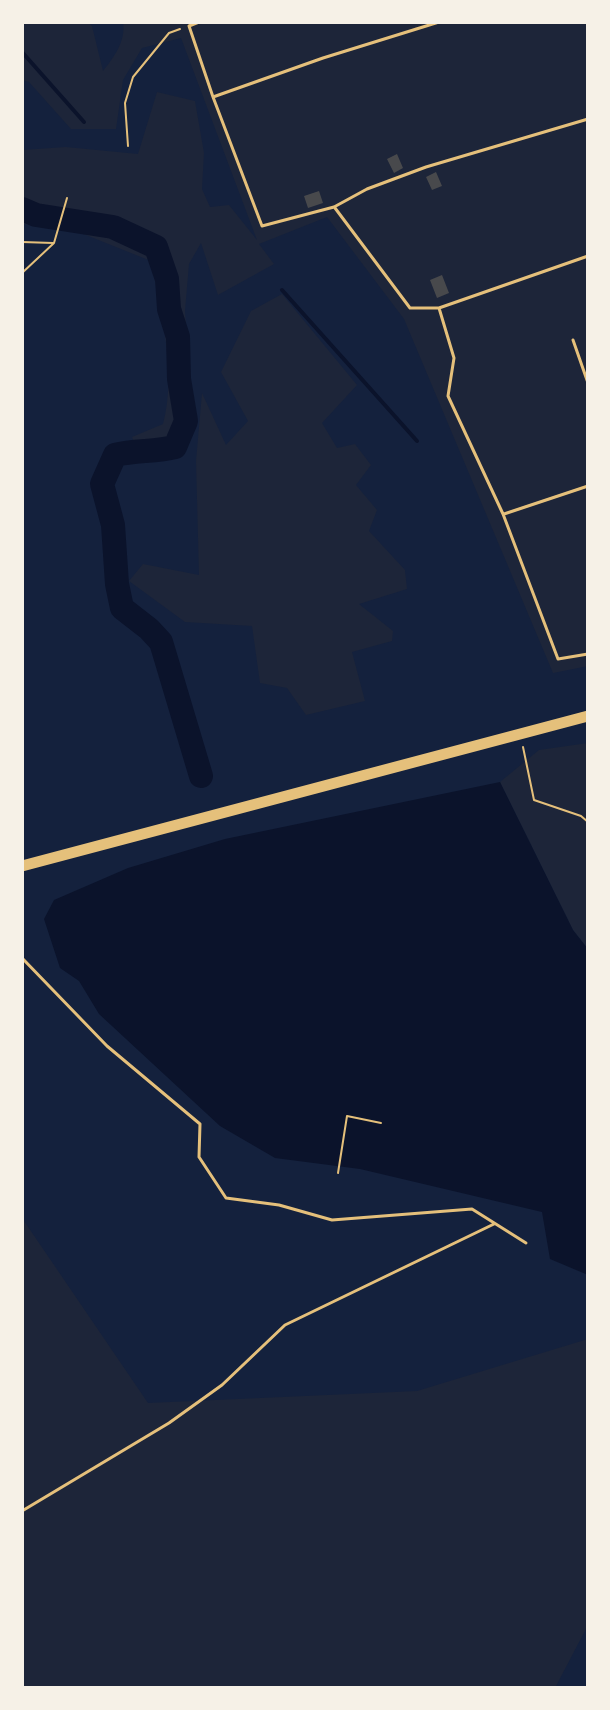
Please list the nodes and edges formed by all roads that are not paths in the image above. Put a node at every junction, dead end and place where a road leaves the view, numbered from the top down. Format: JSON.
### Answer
{"nodes":[{"id":1,"x":199,"y":22,"type":"edge"},
{"id":2,"x":439,"y":22,"type":"edge"},
{"id":3,"x":213,"y":97,"type":"junction"},
{"id":4,"x":588,"y":119,"type":"edge"},
{"id":5,"x":334,"y":207,"type":"junction"},
{"id":6,"x":588,"y":256,"type":"edge"},
{"id":7,"x":439,"y":308,"type":"junction"},
{"id":8,"x":573,"y":340,"type":"dead end"},
{"id":9,"x":588,"y":383,"type":"edge"},
{"id":10,"x":588,"y":486,"type":"edge"},
{"id":11,"x":503,"y":514,"type":"junction"},
{"id":12,"x":588,"y":654,"type":"edge"},
{"id":13,"x":588,"y":716,"type":"edge"},
{"id":14,"x":22,"y":866,"type":"edge"},
{"id":15,"x":22,"y":958,"type":"edge"},
{"id":16,"x":495,"y":1223,"type":"junction"},
{"id":17,"x":526,"y":1243,"type":"dead end"},
{"id":18,"x":22,"y":1511,"type":"edge"}],
"edges":[{"from":1,"to":3,"type":"lane"},
{"from":2,"to":3,"type":"lane"},
{"from":3,"to":5,"type":"lane"},
{"from":4,"to":5,"type":"lane"},
{"from":5,"to":7,"type":"lane"},
{"from":6,"to":7,"type":"lane"},
{"from":7,"to":11,"type":"lane"},
{"from":8,"to":9,"type":"lane"},
{"from":10,"to":11,"type":"lane"},
{"from":11,"to":12,"type":"lane"},
{"from":13,"to":14,"type":"main road"},
{"from":15,"to":16,"type":"lane"},
{"from":16,"to":17,"type":"lane"},
{"from":16,"to":18,"type":"lane"}]}
